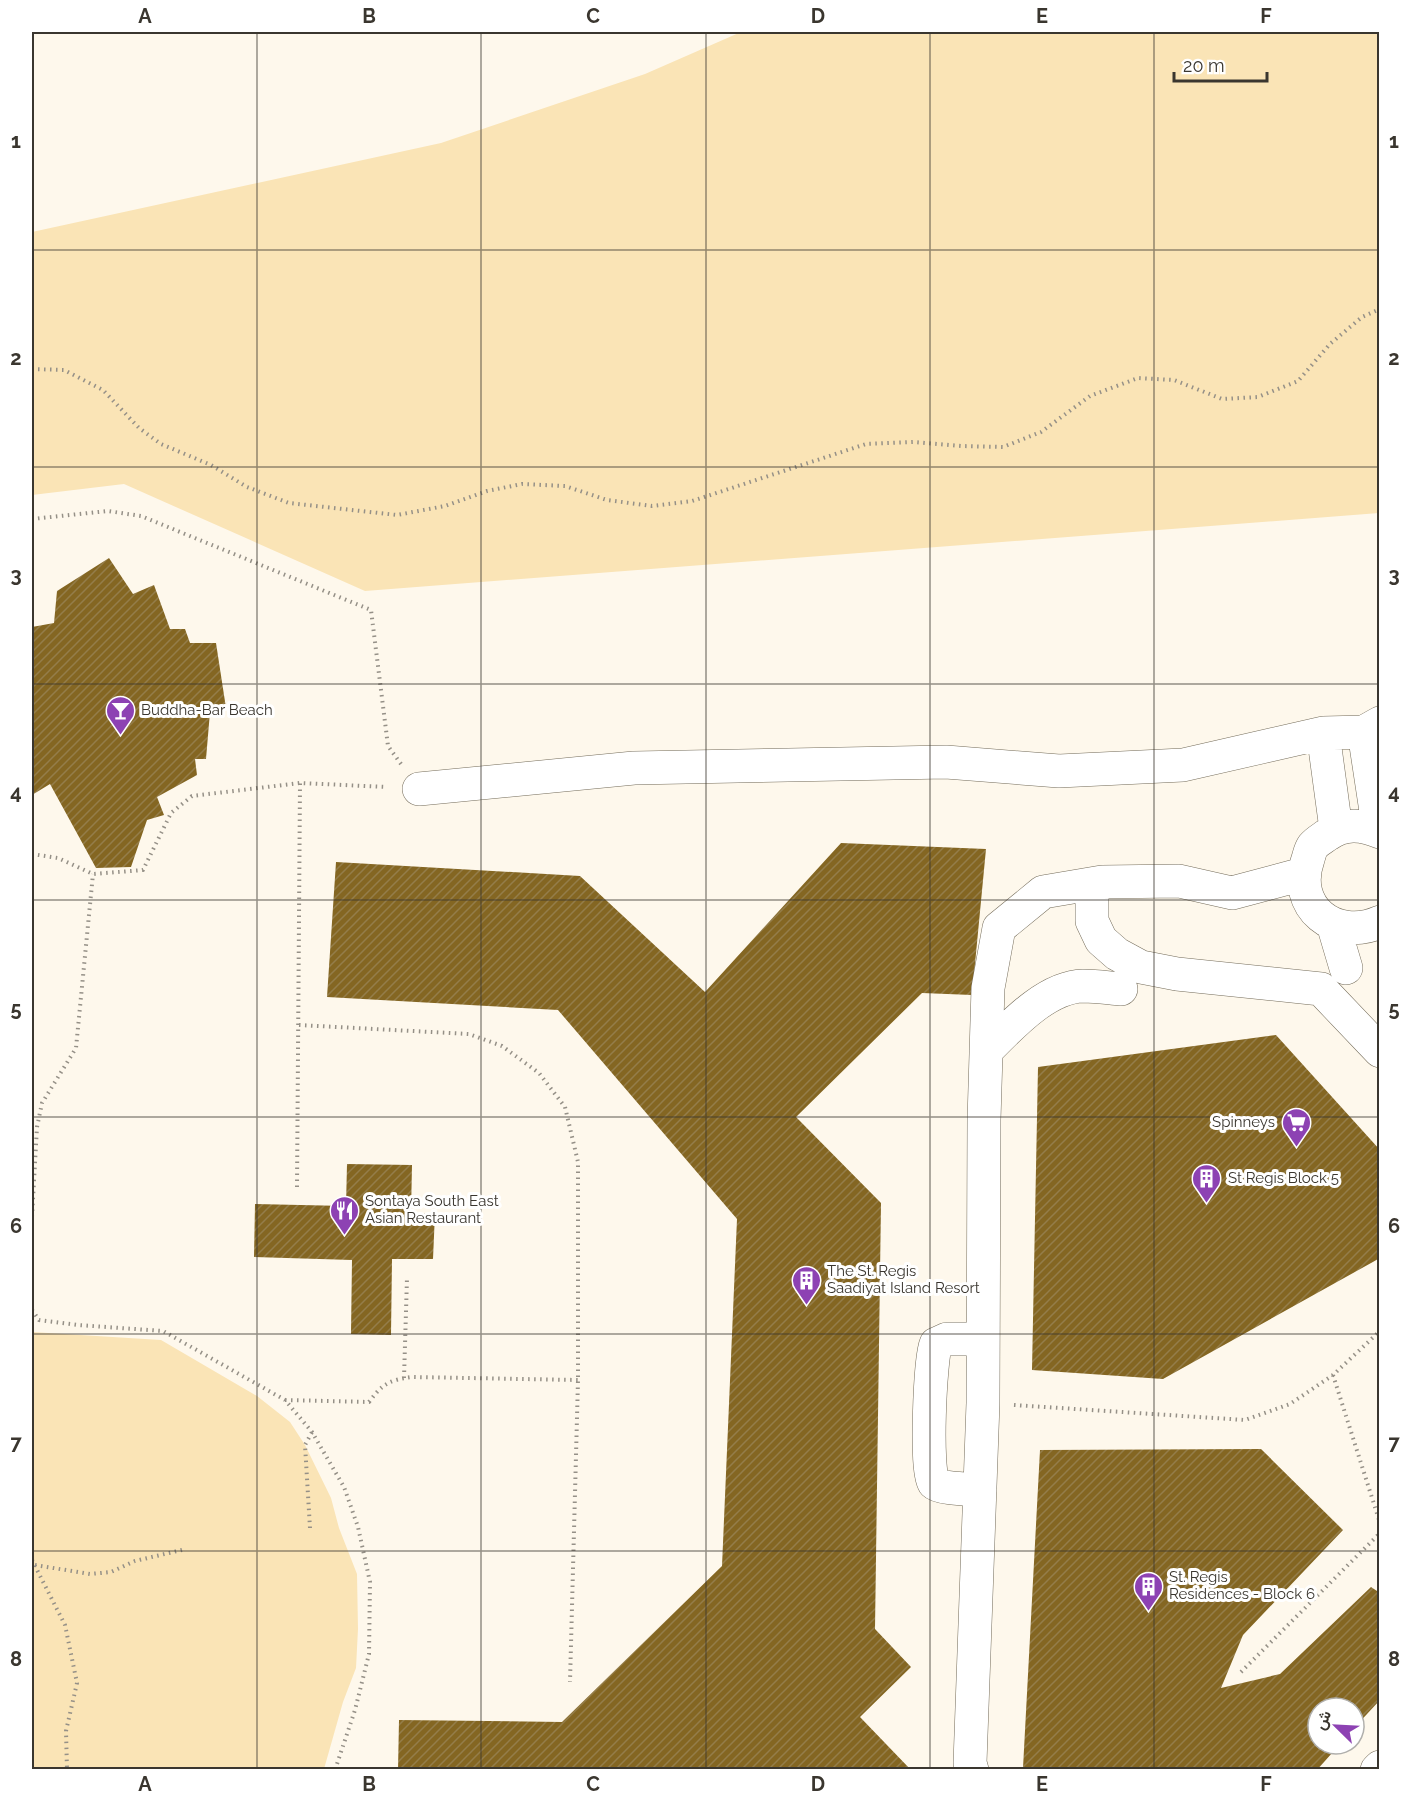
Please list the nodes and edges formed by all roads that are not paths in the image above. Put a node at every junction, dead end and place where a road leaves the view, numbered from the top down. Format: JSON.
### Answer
{"nodes":[{"id":1,"x":1372,"y":728,"type":"edge"},
{"id":2,"x":1323,"y":733,"type":"junction"},
{"id":3,"x":419,"y":789,"type":"road end"},
{"id":4,"x":1336,"y":829,"type":"junction"},
{"id":5,"x":1379,"y":831,"type":"edge"},
{"id":6,"x":1303,"y":874,"type":"junction"},
{"id":7,"x":1092,"y":884,"type":"junction"},
{"id":8,"x":1380,"y":921,"type":"edge"},
{"id":9,"x":1333,"y":924,"type":"junction"},
{"id":10,"x":1346,"y":968,"type":"dead end"},
{"id":11,"x":1121,"y":989,"type":"dead end"},
{"id":12,"x":986,"y":1051,"type":"junction"},
{"id":13,"x":1380,"y":1051,"type":"edge"},
{"id":14,"x":983,"y":1339,"type":"junction"},
{"id":15,"x":980,"y":1490,"type":"junction"},
{"id":16,"x":972,"y":1770,"type":"edge"}],
"edges":[{"from":1,"to":2,"type":"street"},
{"from":1,"to":5,"type":"street"},
{"from":2,"to":3,"type":"street"},
{"from":2,"to":4,"type":"street"},
{"from":4,"to":5,"type":"street"},
{"from":4,"to":6,"type":"street"},
{"from":6,"to":7,"type":"street"},
{"from":6,"to":9,"type":"street"},
{"from":7,"to":12,"type":"street"},
{"from":7,"to":13,"type":"street"},
{"from":8,"to":9,"type":"street"},
{"from":9,"to":10,"type":"street"},
{"from":11,"to":12,"type":"street"},
{"from":12,"to":14,"type":"street"},
{"from":14,"to":15,"type":"street"},
{"from":14,"to":15,"type":"street"},
{"from":15,"to":16,"type":"street"}]}
